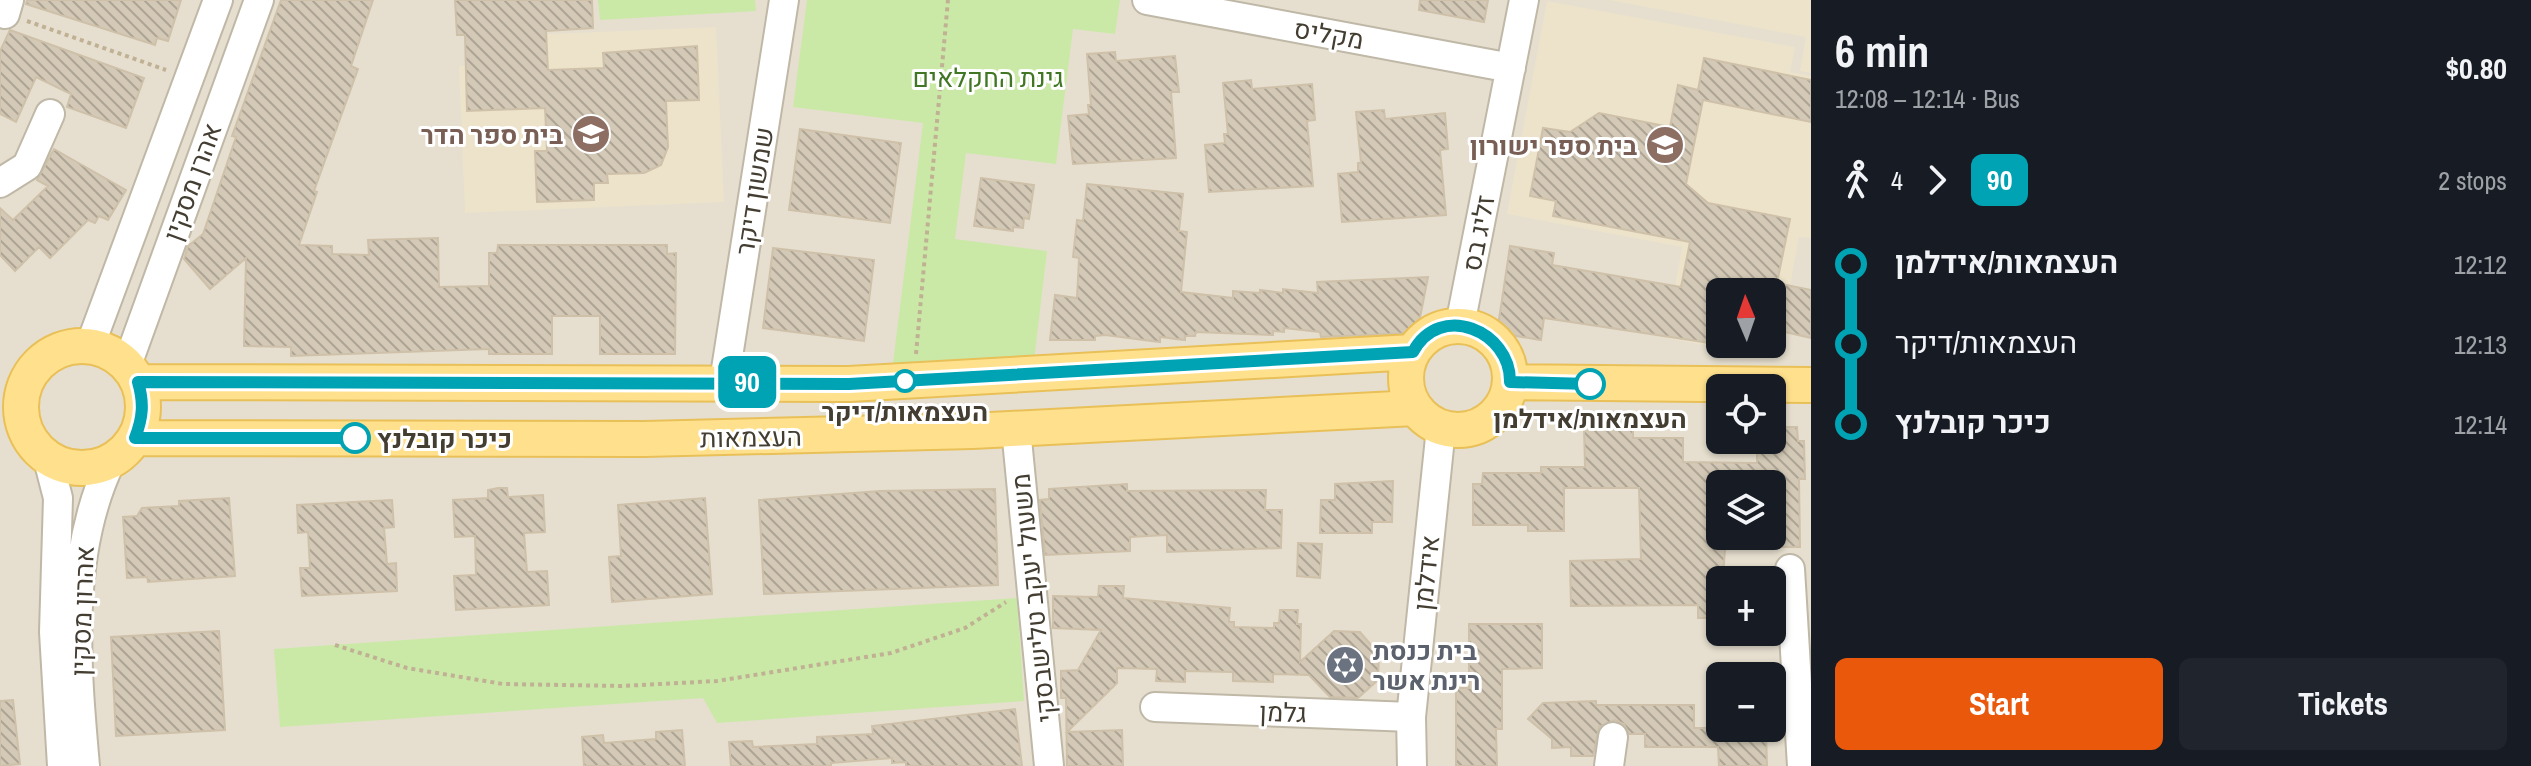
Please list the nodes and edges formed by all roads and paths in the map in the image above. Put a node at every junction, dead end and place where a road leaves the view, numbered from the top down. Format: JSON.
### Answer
{"nodes":[{"id":1,"x":218,"y":0,"type":"edge"},
{"id":2,"x":259,"y":0,"type":"edge"},
{"id":3,"x":784,"y":0,"type":"edge"},
{"id":4,"x":948,"y":0,"type":"edge"},
{"id":5,"x":1147,"y":0,"type":"edge"},
{"id":6,"x":1524,"y":0,"type":"edge"},
{"id":7,"x":7,"y":7,"type":"edge"},
{"id":8,"x":1252,"y":10,"type":"edge"},
{"id":9,"x":1511,"y":68,"type":"junction"},
{"id":10,"x":188,"y":77,"type":"junction"},
{"id":11,"x":50,"y":114,"type":"dead end"},
{"id":12,"x":0,"y":183,"type":"edge"},
{"id":13,"x":1460,"y":325,"type":"junction"},
{"id":14,"x":90,"y":346,"type":"junction"},
{"id":15,"x":1413,"y":352,"type":"junction"},
{"id":16,"x":133,"y":374,"type":"junction"},
{"id":17,"x":14,"y":378,"type":"edge"},
{"id":18,"x":913,"y":380,"type":"junction"},
{"id":19,"x":724,"y":382,"type":"junction"},
{"id":20,"x":1510,"y":382,"type":"junction"},
{"id":21,"x":1811,"y":385,"type":"edge"},
{"id":22,"x":1428,"y":418,"type":"junction"},
{"id":23,"x":12,"y":427,"type":"edge"},
{"id":24,"x":1016,"y":429,"type":"junction"},
{"id":25,"x":135,"y":438,"type":"junction"},
{"id":26,"x":48,"y":459,"type":"junction"},
{"id":27,"x":111,"y":461,"type":"junction"},
{"id":28,"x":1790,"y":569,"type":"dead end"},
{"id":29,"x":1032,"y":586,"type":"junction"},
{"id":30,"x":335,"y":645,"type":"dead end"},
{"id":31,"x":1804,"y":673,"type":"edge"},
{"id":32,"x":1155,"y":707,"type":"dead end"},
{"id":33,"x":1411,"y":717,"type":"junction"},
{"id":34,"x":1613,"y":737,"type":"dead end"},
{"id":35,"x":62,"y":766,"type":"edge"},
{"id":36,"x":85,"y":766,"type":"edge"},
{"id":37,"x":1049,"y":766,"type":"edge"},
{"id":38,"x":1412,"y":766,"type":"edge"},
{"id":39,"x":1609,"y":766,"type":"edge"},
{"id":40,"x":1802,"y":766,"type":"edge"}],
"edges":[{"from":1,"to":10,"type":"street","name":"אהרן מסקין"},
{"from":2,"to":16,"type":"street","name":"אהרן מסקין"},
{"from":3,"to":19,"type":"street","name":"שמשון דיקר"},
{"from":4,"to":18,"type":"path"},
{"from":5,"to":8,"type":"street","name":"מקליס"},
{"from":6,"to":9,"type":"street","name":"זליג בס"},
{"from":7,"to":10,"type":"path"},
{"from":8,"to":9,"type":"street","name":"מקליס"},
{"from":9,"to":13,"type":"street","name":"זליג בס"},
{"from":10,"to":14,"type":"street","name":"אהרן מסקין"},
{"from":11,"to":12,"type":"street"},
{"from":13,"to":15,"type":"main road"},
{"from":13,"to":20,"type":"main road"},
{"from":14,"to":16,"type":"main road"},
{"from":14,"to":17,"type":"main road"},
{"from":15,"to":18,"type":"main road","name":"העצמאות"},
{"from":15,"to":22,"type":"main road"},
{"from":16,"to":19,"type":"main road","name":"העצמאות"},
{"from":16,"to":25,"type":"main road"},
{"from":17,"to":23,"type":"main road"},
{"from":18,"to":19,"type":"main road","name":"העצמאות"},
{"from":20,"to":21,"type":"main road"},
{"from":20,"to":22,"type":"main road"},
{"from":22,"to":24,"type":"main road","name":"העצמאות"},
{"from":22,"to":33,"type":"street","name":"אידלמן"},
{"from":23,"to":26,"type":"main road"},
{"from":24,"to":25,"type":"main road","name":"העצמאות"},
{"from":24,"to":29,"type":"street","name":"משעול יעקב טלישבסקי"},
{"from":25,"to":27,"type":"main road"},
{"from":26,"to":27,"type":"main road"},
{"from":26,"to":35,"type":"street","name":"אהרון מסקין"},
{"from":27,"to":36,"type":"street","name":"אהרון מסקין"},
{"from":28,"to":31,"type":"street"},
{"from":29,"to":30,"type":"path"},
{"from":29,"to":37,"type":"street","name":"משעול יעקב טלישבסקי"},
{"from":31,"to":40,"type":"street"},
{"from":32,"to":33,"type":"street","name":"גלמן"},
{"from":33,"to":38,"type":"street","name":"אידלמן"},
{"from":34,"to":39,"type":"street"}]}
